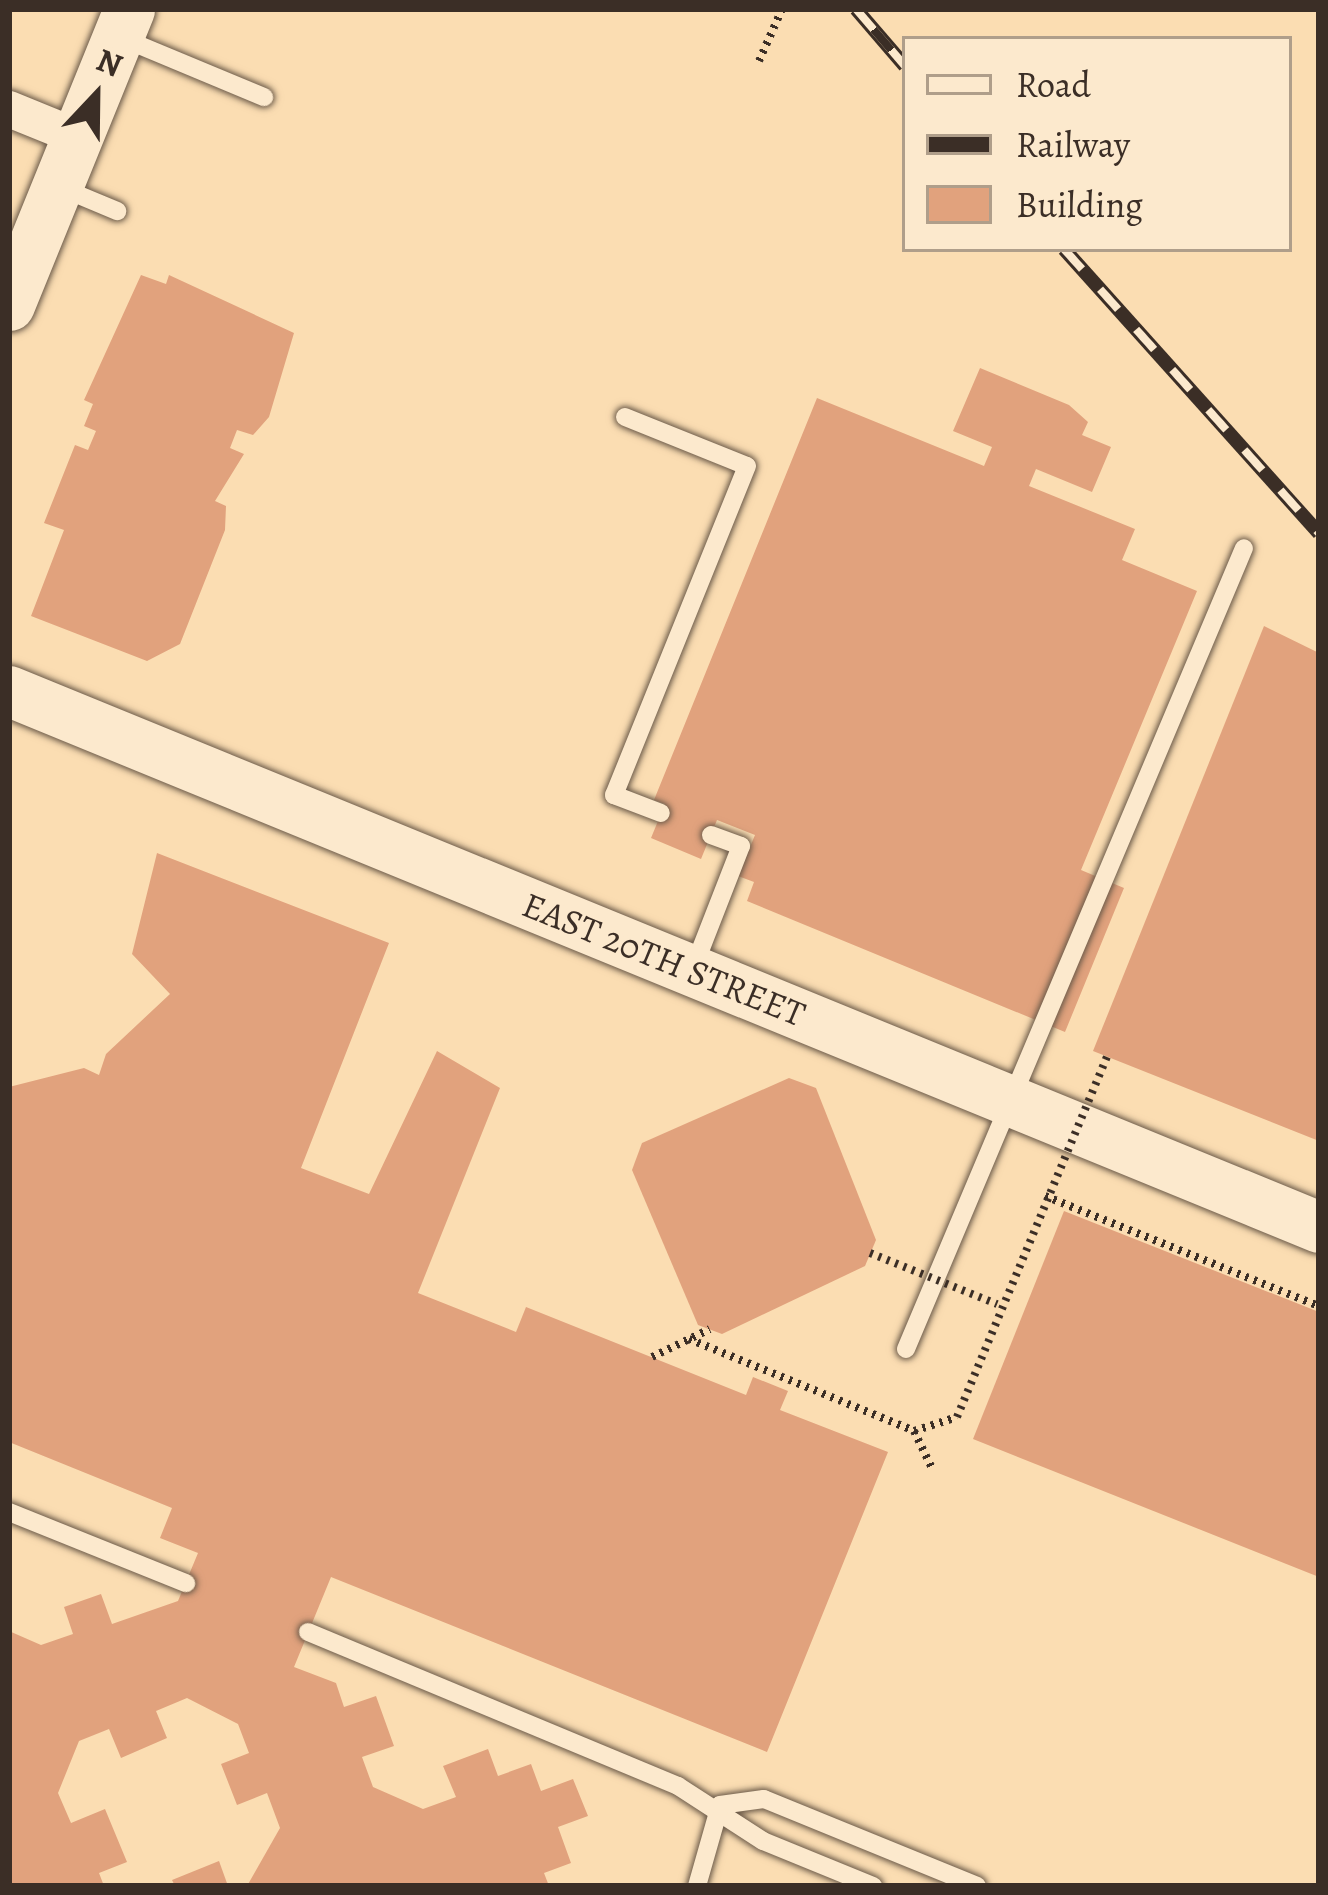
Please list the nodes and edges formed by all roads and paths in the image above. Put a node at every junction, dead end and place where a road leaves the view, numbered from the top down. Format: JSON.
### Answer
{"nodes":[{"id":1,"x":782,"y":9,"type":"edge"},
{"id":2,"x":123,"y":23,"type":"edge"},
{"id":3,"x":759,"y":61,"type":"dead end"},
{"id":4,"x":263,"y":97,"type":"dead end"},
{"id":5,"x":9,"y":109,"type":"edge"},
{"id":6,"x":78,"y":137,"type":"junction"},
{"id":7,"x":57,"y":187,"type":"junction"},
{"id":8,"x":117,"y":211,"type":"dead end"},
{"id":9,"x":9,"y":305,"type":"edge"},
{"id":10,"x":625,"y":417,"type":"dead end"},
{"id":11,"x":1244,"y":548,"type":"dead end"},
{"id":12,"x":9,"y":691,"type":"edge"},
{"id":13,"x":661,"y":813,"type":"dead end"},
{"id":14,"x":711,"y":835,"type":"dead end"},
{"id":15,"x":692,"y":971,"type":"junction"},
{"id":16,"x":1107,"y":1056,"type":"dead end"},
{"id":17,"x":1014,"y":1102,"type":"junction"},
{"id":18,"x":1045,"y":1196,"type":"junction"},
{"id":19,"x":1319,"y":1226,"type":"edge"},
{"id":20,"x":871,"y":1253,"type":"dead end"},
{"id":21,"x":997,"y":1304,"type":"junction"},
{"id":22,"x":1319,"y":1306,"type":"edge"},
{"id":23,"x":710,"y":1329,"type":"dead end"},
{"id":24,"x":689,"y":1339,"type":"junction"},
{"id":25,"x":906,"y":1349,"type":"dead end"},
{"id":26,"x":652,"y":1357,"type":"dead end"},
{"id":27,"x":914,"y":1431,"type":"junction"},
{"id":28,"x":932,"y":1468,"type":"dead end"},
{"id":29,"x":9,"y":1512,"type":"edge"},
{"id":30,"x":186,"y":1583,"type":"dead end"},
{"id":31,"x":308,"y":1632,"type":"dead end"},
{"id":32,"x":720,"y":1805,"type":"junction"},
{"id":33,"x":697,"y":1886,"type":"edge"},
{"id":34,"x":873,"y":1886,"type":"edge"},
{"id":35,"x":977,"y":1886,"type":"edge"}],
"edges":[{"from":1,"to":3,"type":"path"},
{"from":2,"to":4,"type":"lane"},
{"from":2,"to":6,"type":"street"},
{"from":5,"to":6,"type":"street"},
{"from":6,"to":7,"type":"street"},
{"from":7,"to":8,"type":"lane"},
{"from":7,"to":9,"type":"street"},
{"from":10,"to":13,"type":"lane"},
{"from":11,"to":17,"type":"lane"},
{"from":12,"to":15,"type":"street","name":"EAST 20TH STREET"},
{"from":14,"to":15,"type":"lane"},
{"from":15,"to":17,"type":"street","name":"EAST 20TH STREET"},
{"from":16,"to":18,"type":"path","bridge":true},
{"from":17,"to":19,"type":"street","name":"EAST 20TH STREET"},
{"from":17,"to":25,"type":"lane"},
{"from":18,"to":21,"type":"path","bridge":true},
{"from":18,"to":22,"type":"path"},
{"from":20,"to":21,"type":"path","bridge":true},
{"from":21,"to":27,"type":"path","bridge":true},
{"from":23,"to":24,"type":"path"},
{"from":24,"to":26,"type":"path"},
{"from":24,"to":27,"type":"path"},
{"from":27,"to":28,"type":"path"},
{"from":29,"to":30,"type":"lane"},
{"from":31,"to":32,"type":"lane"},
{"from":32,"to":33,"type":"lane"},
{"from":32,"to":34,"type":"lane"},
{"from":32,"to":35,"type":"lane"}]}
